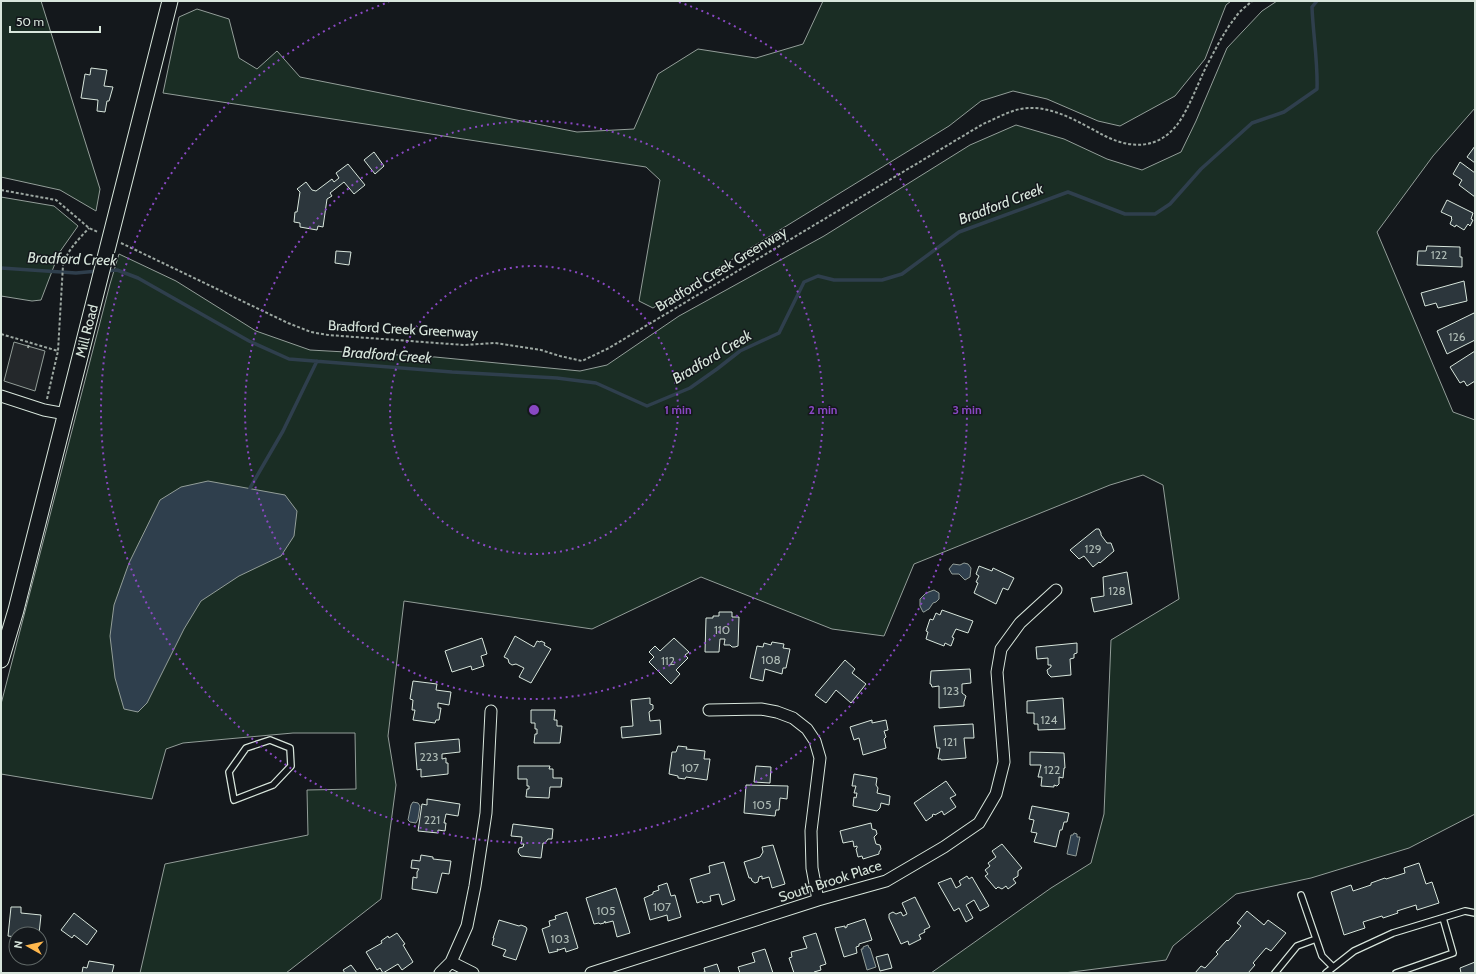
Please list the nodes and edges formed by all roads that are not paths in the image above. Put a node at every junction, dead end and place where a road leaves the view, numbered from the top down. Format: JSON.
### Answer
{"nodes":[{"id":1,"x":170,"y":1,"type":"edge"},
{"id":2,"x":1,"y":396,"type":"edge"},
{"id":3,"x":66,"y":414,"type":"junction"},
{"id":4,"x":1056,"y":590,"type":"dead end"},
{"id":5,"x":1,"y":660,"type":"edge"},
{"id":6,"x":709,"y":710,"type":"dead end"},
{"id":7,"x":491,"y":711,"type":"dead end"},
{"id":8,"x":273,"y":786,"type":"joint"},
{"id":9,"x":1301,"y":895,"type":"dead end"},
{"id":10,"x":818,"y":900,"type":"junction"},
{"id":11,"x":1475,"y":913,"type":"edge"},
{"id":12,"x":1443,"y":918,"type":"junction"},
{"id":13,"x":1316,"y":939,"type":"junction"},
{"id":14,"x":451,"y":962,"type":"junction"},
{"id":15,"x":1333,"y":967,"type":"junction"},
{"id":16,"x":440,"y":973,"type":"edge"},
{"id":17,"x":473,"y":973,"type":"edge"},
{"id":18,"x":591,"y":973,"type":"edge"},
{"id":19,"x":1275,"y":973,"type":"edge"},
{"id":20,"x":1326,"y":973,"type":"edge"},
{"id":21,"x":1396,"y":973,"type":"edge"}],
"edges":[{"from":1,"to":3,"type":"street","name":"Mill Road"},
{"from":2,"to":3,"type":"street"},
{"from":3,"to":5,"type":"street","name":"Mill Road"},
{"from":4,"to":10,"type":"street","name":"South Brook Place"},
{"from":6,"to":10,"type":"street"},
{"from":7,"to":14,"type":"street"},
{"from":8,"to":8,"type":"lane"},
{"from":9,"to":13,"type":"lane"},
{"from":10,"to":18,"type":"street","name":"South Brook Place"},
{"from":11,"to":12,"type":"lane"},
{"from":12,"to":15,"type":"lane"},
{"from":12,"to":21,"type":"lane"},
{"from":13,"to":15,"type":"lane"},
{"from":13,"to":19,"type":"lane"},
{"from":14,"to":16,"type":"street"},
{"from":14,"to":17,"type":"street"},
{"from":15,"to":20,"type":"lane"}]}
